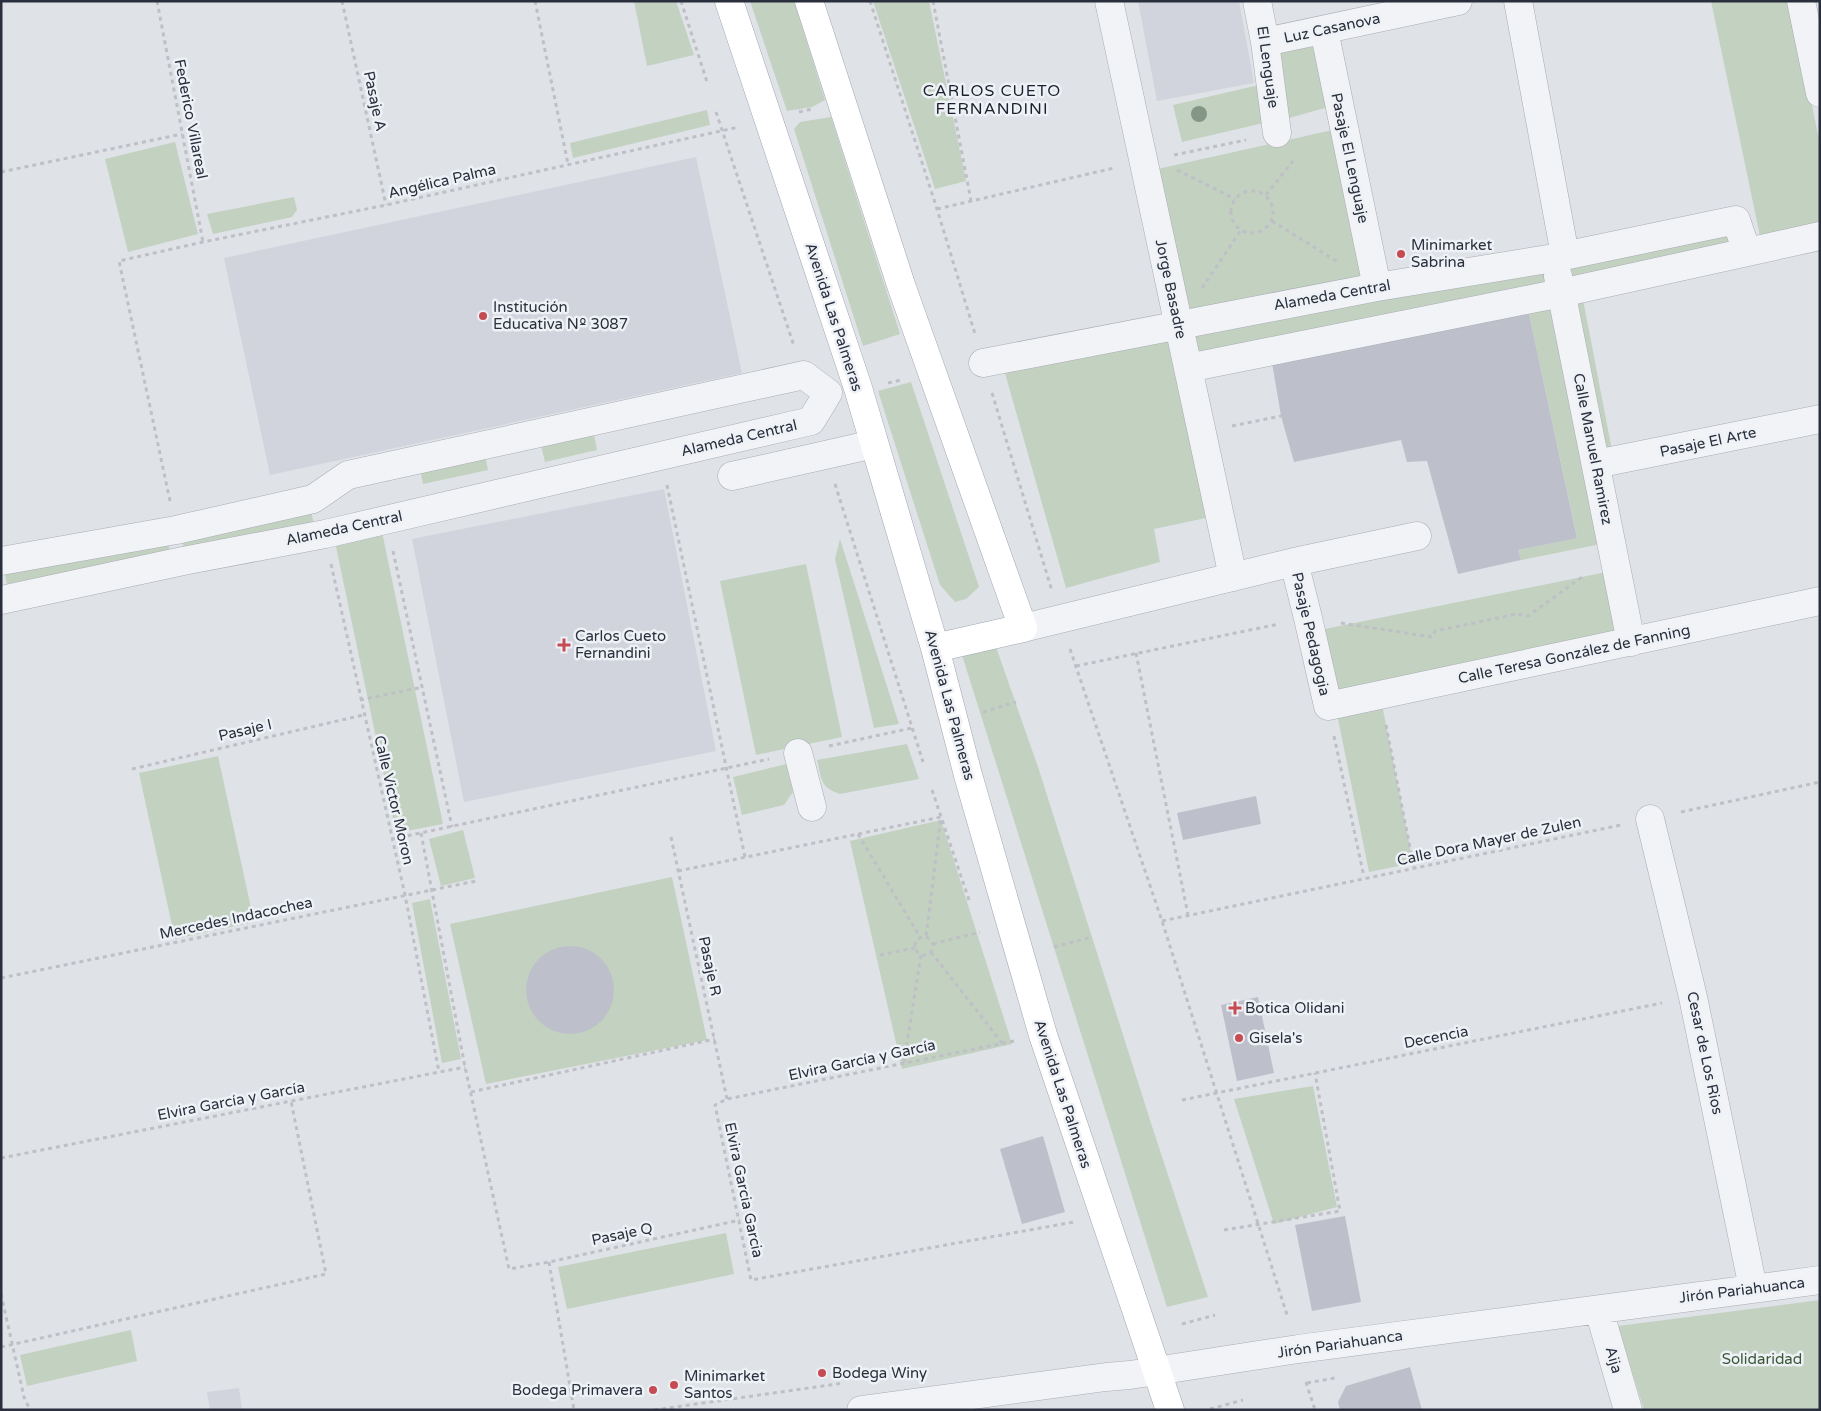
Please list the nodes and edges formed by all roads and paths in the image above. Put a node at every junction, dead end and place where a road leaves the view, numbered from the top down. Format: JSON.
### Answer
{"nodes":[{"id":1,"x":157,"y":1,"type":"edge"},
{"id":2,"x":342,"y":1,"type":"edge"},
{"id":3,"x":535,"y":1,"type":"edge"},
{"id":4,"x":681,"y":1,"type":"edge"},
{"id":5,"x":729,"y":1,"type":"edge"},
{"id":6,"x":809,"y":1,"type":"edge"},
{"id":7,"x":870,"y":1,"type":"edge"},
{"id":8,"x":932,"y":1,"type":"edge"},
{"id":9,"x":1109,"y":1,"type":"edge"},
{"id":10,"x":1257,"y":1,"type":"edge"},
{"id":11,"x":1458,"y":1,"type":"edge"},
{"id":12,"x":1518,"y":1,"type":"edge"},
{"id":13,"x":1801,"y":1,"type":"edge"},
{"id":14,"x":1324,"y":30,"type":"junction"},
{"id":15,"x":1265,"y":42,"type":"junction"},
{"id":16,"x":706,"y":82,"type":"dead end"},
{"id":17,"x":1820,"y":93,"type":"edge"},
{"id":18,"x":716,"y":112,"type":"dead end"},
{"id":19,"x":769,"y":121,"type":"junction"},
{"id":20,"x":722,"y":131,"type":"junction"},
{"id":21,"x":1277,"y":133,"type":"dead end"},
{"id":22,"x":182,"y":134,"type":"junction"},
{"id":23,"x":568,"y":164,"type":"junction"},
{"id":24,"x":1174,"y":168,"type":"dead end"},
{"id":25,"x":1,"y":172,"type":"edge"},
{"id":26,"x":1235,"y":199,"type":"junction"},
{"id":27,"x":971,"y":200,"type":"dead end"},
{"id":28,"x":386,"y":205,"type":"junction"},
{"id":29,"x":1272,"y":221,"type":"junction"},
{"id":30,"x":1241,"y":230,"type":"junction"},
{"id":31,"x":1820,"y":236,"type":"edge"},
{"id":32,"x":203,"y":242,"type":"junction"},
{"id":33,"x":1747,"y":252,"type":"junction"},
{"id":34,"x":1559,"y":256,"type":"junction"},
{"id":35,"x":1377,"y":287,"type":"junction"},
{"id":36,"x":1561,"y":293,"type":"junction"},
{"id":37,"x":1178,"y":324,"type":"junction"},
{"id":38,"x":983,"y":363,"type":"junction"},
{"id":39,"x":1188,"y":368,"type":"junction"},
{"id":40,"x":804,"y":376,"type":"junction"},
{"id":41,"x":903,"y":379,"type":"dead end"},
{"id":42,"x":884,"y":383,"type":"dead end"},
{"id":43,"x":1281,"y":416,"type":"dead end"},
{"id":44,"x":1820,"y":419,"type":"edge"},
{"id":45,"x":1202,"y":432,"type":"junction"},
{"id":46,"x":874,"y":444,"type":"junction"},
{"id":47,"x":661,"y":456,"type":"junction"},
{"id":48,"x":1596,"y":464,"type":"junction"},
{"id":49,"x":732,"y":476,"type":"dead end"},
{"id":50,"x":833,"y":476,"type":"dead end"},
{"id":51,"x":386,"y":519,"type":"junction"},
{"id":52,"x":176,"y":530,"type":"junction"},
{"id":53,"x":324,"y":534,"type":"junction"},
{"id":54,"x":1418,"y":536,"type":"dead end"},
{"id":55,"x":1614,"y":555,"type":"junction"},
{"id":56,"x":1,"y":561,"type":"edge"},
{"id":57,"x":1294,"y":562,"type":"junction"},
{"id":58,"x":1234,"y":577,"type":"junction"},
{"id":59,"x":1,"y":600,"type":"edge"},
{"id":60,"x":1819,"y":606,"type":"edge"},
{"id":61,"x":1308,"y":618,"type":"junction"},
{"id":62,"x":1061,"y":620,"type":"junction"},
{"id":63,"x":1023,"y":628,"type":"junction"},
{"id":64,"x":1631,"y":642,"type":"junction"},
{"id":65,"x":935,"y":648,"type":"junction"},
{"id":66,"x":1136,"y":654,"type":"junction"},
{"id":67,"x":1076,"y":666,"type":"junction"},
{"id":68,"x":423,"y":687,"type":"junction"},
{"id":69,"x":1380,"y":695,"type":"junction"},
{"id":70,"x":360,"y":700,"type":"junction"},
{"id":71,"x":1016,"y":702,"type":"dead end"},
{"id":72,"x":1328,"y":706,"type":"junction"},
{"id":73,"x":980,"y":712,"type":"dead end"},
{"id":74,"x":364,"y":715,"type":"junction"},
{"id":75,"x":912,"y":728,"type":"junction"},
{"id":76,"x":798,"y":753,"type":"junction"},
{"id":77,"x":923,"y":762,"type":"dead end"},
{"id":78,"x":726,"y":768,"type":"junction"},
{"id":79,"x":132,"y":769,"type":"dead end"},
{"id":80,"x":1820,"y":782,"type":"edge"},
{"id":81,"x":812,"y":807,"type":"dead end"},
{"id":82,"x":1650,"y":819,"type":"junction"},
{"id":83,"x":452,"y":826,"type":"junction"},
{"id":84,"x":421,"y":833,"type":"junction"},
{"id":85,"x":858,"y":834,"type":"junction"},
{"id":86,"x":671,"y":837,"type":"dead end"},
{"id":87,"x":392,"y":839,"type":"junction"},
{"id":88,"x":745,"y":857,"type":"junction"},
{"id":89,"x":1414,"y":868,"type":"junction"},
{"id":90,"x":678,"y":871,"type":"junction"},
{"id":91,"x":1364,"y":878,"type":"junction"},
{"id":92,"x":476,"y":881,"type":"dead end"},
{"id":93,"x":432,"y":890,"type":"junction"},
{"id":94,"x":405,"y":895,"type":"junction"},
{"id":95,"x":1188,"y":915,"type":"junction"},
{"id":96,"x":1162,"y":921,"type":"junction"},
{"id":97,"x":980,"y":932,"type":"dead end"},
{"id":98,"x":920,"y":937,"type":"junction"},
{"id":99,"x":926,"y":937,"type":"junction"},
{"id":100,"x":1092,"y":937,"type":"dead end"},
{"id":101,"x":933,"y":944,"type":"junction"},
{"id":102,"x":1054,"y":947,"type":"dead end"},
{"id":103,"x":915,"y":948,"type":"junction"},
{"id":104,"x":931,"y":952,"type":"junction"},
{"id":105,"x":880,"y":955,"type":"dead end"},
{"id":106,"x":921,"y":955,"type":"junction"},
{"id":107,"x":1,"y":978,"type":"edge"},
{"id":108,"x":1693,"y":997,"type":"junction"},
{"id":109,"x":714,"y":1039,"type":"junction"},
{"id":110,"x":1015,"y":1040,"type":"dead end"},
{"id":111,"x":1002,"y":1043,"type":"junction"},
{"id":112,"x":904,"y":1062,"type":"junction"},
{"id":113,"x":465,"y":1067,"type":"junction"},
{"id":114,"x":439,"y":1072,"type":"junction"},
{"id":115,"x":1315,"y":1073,"type":"junction"},
{"id":116,"x":471,"y":1092,"type":"junction"},
{"id":117,"x":1216,"y":1093,"type":"junction"},
{"id":118,"x":727,"y":1099,"type":"junction"},
{"id":119,"x":1182,"y":1100,"type":"dead end"},
{"id":120,"x":291,"y":1101,"type":"junction"},
{"id":121,"x":715,"y":1104,"type":"joint"},
{"id":122,"x":1,"y":1158,"type":"edge"},
{"id":123,"x":740,"y":1220,"type":"junction"},
{"id":124,"x":1074,"y":1222,"type":"dead end"},
{"id":125,"x":1257,"y":1225,"type":"junction"},
{"id":126,"x":1224,"y":1230,"type":"dead end"},
{"id":127,"x":549,"y":1262,"type":"junction"},
{"id":128,"x":509,"y":1269,"type":"joint"},
{"id":129,"x":1820,"y":1280,"type":"edge"},
{"id":130,"x":1753,"y":1288,"type":"junction"},
{"id":131,"x":1,"y":1294,"type":"edge"},
{"id":132,"x":1599,"y":1310,"type":"junction"},
{"id":133,"x":1216,"y":1315,"type":"dead end"},
{"id":134,"x":1182,"y":1324,"type":"dead end"},
{"id":135,"x":1290,"y":1324,"type":"dead end"},
{"id":136,"x":12,"y":1344,"type":"junction"},
{"id":137,"x":1,"y":1347,"type":"edge"},
{"id":138,"x":1157,"y":1370,"type":"junction"},
{"id":139,"x":1305,"y":1377,"type":"dead end"},
{"id":140,"x":1336,"y":1378,"type":"dead end"},
{"id":141,"x":1306,"y":1383,"type":"junction"},
{"id":142,"x":1243,"y":1400,"type":"dead end"},
{"id":143,"x":866,"y":1409,"type":"edge"},
{"id":144,"x":30,"y":1410,"type":"edge"},
{"id":145,"x":574,"y":1410,"type":"edge"},
{"id":146,"x":1170,"y":1410,"type":"edge"},
{"id":147,"x":1210,"y":1410,"type":"edge"},
{"id":148,"x":1315,"y":1410,"type":"edge"},
{"id":149,"x":1628,"y":1410,"type":"edge"}],
"edges":[{"from":1,"to":22,"type":"path","name":"Federico Villareal"},
{"from":2,"to":28,"type":"path","name":"Pasaje A"},
{"from":3,"to":23,"type":"path"},
{"from":4,"to":16,"type":"path"},
{"from":5,"to":19,"type":"main road","name":"Avenida Las Palmeras"},
{"from":6,"to":63,"type":"main road"},
{"from":7,"to":38,"type":"path"},
{"from":8,"to":27,"type":"path"},
{"from":9,"to":37,"type":"street","name":"Jorge Basadre"},
{"from":10,"to":15,"type":"street","name":"El Lenguaje"},
{"from":11,"to":14,"type":"street","name":"Luz Casanova"},
{"from":12,"to":34,"type":"street","name":"Calle Manuel Ramirez"},
{"from":13,"to":17,"type":"street"},
{"from":14,"to":15,"type":"street","name":"Luz Casanova"},
{"from":14,"to":35,"type":"street","name":"Pasaje El Lenguaje"},
{"from":15,"to":21,"type":"street","name":"El Lenguaje"},
{"from":18,"to":20,"type":"path"},
{"from":19,"to":20,"type":"path","name":"Angélica Palma"},
{"from":19,"to":46,"type":"main road","name":"Avenida Las Palmeras"},
{"from":20,"to":23,"type":"path","name":"Angélica Palma"},
{"from":20,"to":40,"type":"path"},
{"from":22,"to":25,"type":"path"},
{"from":22,"to":32,"type":"path","name":"Federico Villareal"},
{"from":23,"to":28,"type":"path","name":"Angélica Palma"},
{"from":24,"to":26,"type":"path"},
{"from":26,"to":29,"type":"path"},
{"from":26,"to":30,"type":"path"},
{"from":28,"to":32,"type":"path","name":"Angélica Palma"},
{"from":29,"to":30,"type":"path"},
{"from":29,"to":35,"type":"path"},
{"from":30,"to":37,"type":"path"},
{"from":31,"to":33,"type":"street"},
{"from":32,"to":52,"type":"path","name":"Angélica Palma"},
{"from":33,"to":34,"type":"street","name":"Alameda Central"},
{"from":33,"to":36,"type":"street"},
{"from":34,"to":35,"type":"street","name":"Alameda Central"},
{"from":34,"to":36,"type":"street","name":"Calle Manuel Ramirez"},
{"from":35,"to":37,"type":"street","name":"Alameda Central"},
{"from":36,"to":39,"type":"street"},
{"from":36,"to":48,"type":"street","name":"Calle Manuel Ramirez"},
{"from":37,"to":38,"type":"street","name":"Alameda Central"},
{"from":37,"to":39,"type":"street","name":"Jorge Basadre"},
{"from":38,"to":62,"type":"path"},
{"from":39,"to":45,"type":"street","name":"Jorge Basadre"},
{"from":40,"to":47,"type":"street","name":"Alameda Central"},
{"from":40,"to":52,"type":"street"},
{"from":41,"to":42,"type":"path"},
{"from":43,"to":45,"type":"path"},
{"from":44,"to":48,"type":"street","name":"Pasaje El Arte"},
{"from":45,"to":58,"type":"street","name":"Jorge Basadre"},
{"from":46,"to":49,"type":"street"},
{"from":46,"to":65,"type":"main road","name":"Avenida Las Palmeras"},
{"from":47,"to":51,"type":"street","name":"Alameda Central"},
{"from":47,"to":78,"type":"path"},
{"from":48,"to":55,"type":"street","name":"Calle Manuel Ramirez"},
{"from":50,"to":75,"type":"path"},
{"from":51,"to":53,"type":"street","name":"Alameda Central"},
{"from":51,"to":68,"type":"path"},
{"from":52,"to":56,"type":"street"},
{"from":53,"to":59,"type":"street","name":"Alameda Central"},
{"from":53,"to":70,"type":"path","name":"Calle Victor Moron"},
{"from":54,"to":57,"type":"street"},
{"from":55,"to":61,"type":"path"},
{"from":55,"to":64,"type":"street","name":"Calle Manuel Ramirez"},
{"from":57,"to":58,"type":"street"},
{"from":57,"to":61,"type":"street","name":"Pasaje Pedagogia"},
{"from":58,"to":62,"type":"street"},
{"from":60,"to":64,"type":"street","name":"Calle Teresa González de Fanning"},
{"from":61,"to":66,"type":"path"},
{"from":61,"to":72,"type":"street","name":"Pasaje Pedagogia"},
{"from":62,"to":63,"type":"street"},
{"from":62,"to":67,"type":"path"},
{"from":63,"to":65,"type":"main road"},
{"from":64,"to":69,"type":"street","name":"Calle Teresa González de Fanning"},
{"from":65,"to":138,"type":"main road","name":"Avenida Las Palmeras"},
{"from":66,"to":67,"type":"path"},
{"from":66,"to":95,"type":"path"},
{"from":67,"to":96,"type":"path"},
{"from":68,"to":70,"type":"path"},
{"from":68,"to":83,"type":"path"},
{"from":69,"to":72,"type":"street","name":"Calle Teresa González de Fanning"},
{"from":69,"to":89,"type":"path"},
{"from":70,"to":74,"type":"path","name":"Calle Victor Moron"},
{"from":71,"to":73,"type":"path"},
{"from":72,"to":91,"type":"path"},
{"from":74,"to":79,"type":"path","name":"Pasaje I"},
{"from":74,"to":87,"type":"path","name":"Calle Victor Moron"},
{"from":75,"to":76,"type":"path"},
{"from":75,"to":77,"type":"path"},
{"from":76,"to":78,"type":"path"},
{"from":76,"to":81,"type":"street"},
{"from":78,"to":83,"type":"path"},
{"from":78,"to":88,"type":"path"},
{"from":80,"to":82,"type":"path","name":"Calle Dora Mayer de Zulen"},
{"from":82,"to":89,"type":"path","name":"Calle Dora Mayer de Zulen"},
{"from":82,"to":108,"type":"street","name":"Cesar de Los Rios"},
{"from":83,"to":84,"type":"path"},
{"from":84,"to":87,"type":"path"},
{"from":84,"to":93,"type":"path","name":"Calle Victor Moron"},
{"from":85,"to":88,"type":"path"},
{"from":85,"to":98,"type":"path"},
{"from":85,"to":99,"type":"path"},
{"from":86,"to":90,"type":"path","name":"Pasaje R"},
{"from":87,"to":94,"type":"path","name":"Calle Victor Moron"},
{"from":88,"to":90,"type":"path"},
{"from":89,"to":91,"type":"path","name":"Calle Dora Mayer de Zulen"},
{"from":90,"to":109,"type":"path","name":"Pasaje R"},
{"from":91,"to":95,"type":"path","name":"Calle Dora Mayer de Zulen"},
{"from":92,"to":93,"type":"path","name":"Mercedes Indacochea"},
{"from":93,"to":94,"type":"path","name":"Mercedes Indacochea"},
{"from":93,"to":113,"type":"path","name":"Calle Victor Moron"},
{"from":94,"to":107,"type":"path","name":"Mercedes Indacochea"},
{"from":94,"to":114,"type":"path","name":"Calle Victor Moron"},
{"from":95,"to":96,"type":"path","name":"Calle Dora Mayer de Zulen"},
{"from":96,"to":117,"type":"path"},
{"from":97,"to":101,"type":"path"},
{"from":98,"to":99,"type":"path"},
{"from":98,"to":103,"type":"path"},
{"from":99,"to":101,"type":"path"},
{"from":100,"to":102,"type":"path"},
{"from":101,"to":104,"type":"path"},
{"from":103,"to":105,"type":"path"},
{"from":103,"to":106,"type":"path"},
{"from":104,"to":106,"type":"path"},
{"from":104,"to":111,"type":"path"},
{"from":106,"to":112,"type":"path"},
{"from":108,"to":115,"type":"path","name":"Decencia"},
{"from":108,"to":130,"type":"street","name":"Cesar de Los Rios"},
{"from":109,"to":116,"type":"path"},
{"from":109,"to":118,"type":"path","name":"Pasaje R"},
{"from":110,"to":111,"type":"path","name":"Elvira García y García"},
{"from":111,"to":112,"type":"path","name":"Elvira García y García"},
{"from":112,"to":118,"type":"path","name":"Elvira García y García"},
{"from":113,"to":114,"type":"path","name":"Elvira García y García"},
{"from":113,"to":116,"type":"path","name":"Calle Victor Moron"},
{"from":114,"to":120,"type":"path","name":"Elvira García y García"},
{"from":115,"to":117,"type":"path","name":"Decencia"},
{"from":115,"to":125,"type":"path"},
{"from":116,"to":128,"type":"path","name":"Calle Victor Moron"},
{"from":117,"to":119,"type":"path","name":"Decencia"},
{"from":117,"to":125,"type":"path"},
{"from":118,"to":121,"type":"path","name":"Elvira García y García"},
{"from":120,"to":122,"type":"path","name":"Elvira García y García"},
{"from":120,"to":136,"type":"path"},
{"from":121,"to":123,"type":"path","name":"Elvira Garcia Garcia"},
{"from":123,"to":124,"type":"path","name":"Elvira Garcia Garcia"},
{"from":123,"to":127,"type":"path","name":"Pasaje Q"},
{"from":125,"to":126,"type":"path"},
{"from":125,"to":135,"type":"path"},
{"from":127,"to":128,"type":"path","name":"Pasaje Q"},
{"from":127,"to":145,"type":"path"},
{"from":129,"to":130,"type":"street","name":"Jirón Pariahuanca"},
{"from":130,"to":132,"type":"street","name":"Jirón Pariahuanca"},
{"from":131,"to":136,"type":"path"},
{"from":132,"to":138,"type":"street","name":"Jirón Pariahuanca"},
{"from":132,"to":149,"type":"street","name":"Aija"},
{"from":133,"to":134,"type":"path"},
{"from":136,"to":137,"type":"path"},
{"from":136,"to":144,"type":"path"},
{"from":138,"to":143,"type":"street","name":"Jirón Pariahuanca"},
{"from":138,"to":146,"type":"main road","name":"Avenida Las Palmeras"},
{"from":139,"to":141,"type":"path"},
{"from":140,"to":141,"type":"path"},
{"from":141,"to":148,"type":"path"},
{"from":142,"to":147,"type":"path"}]}
